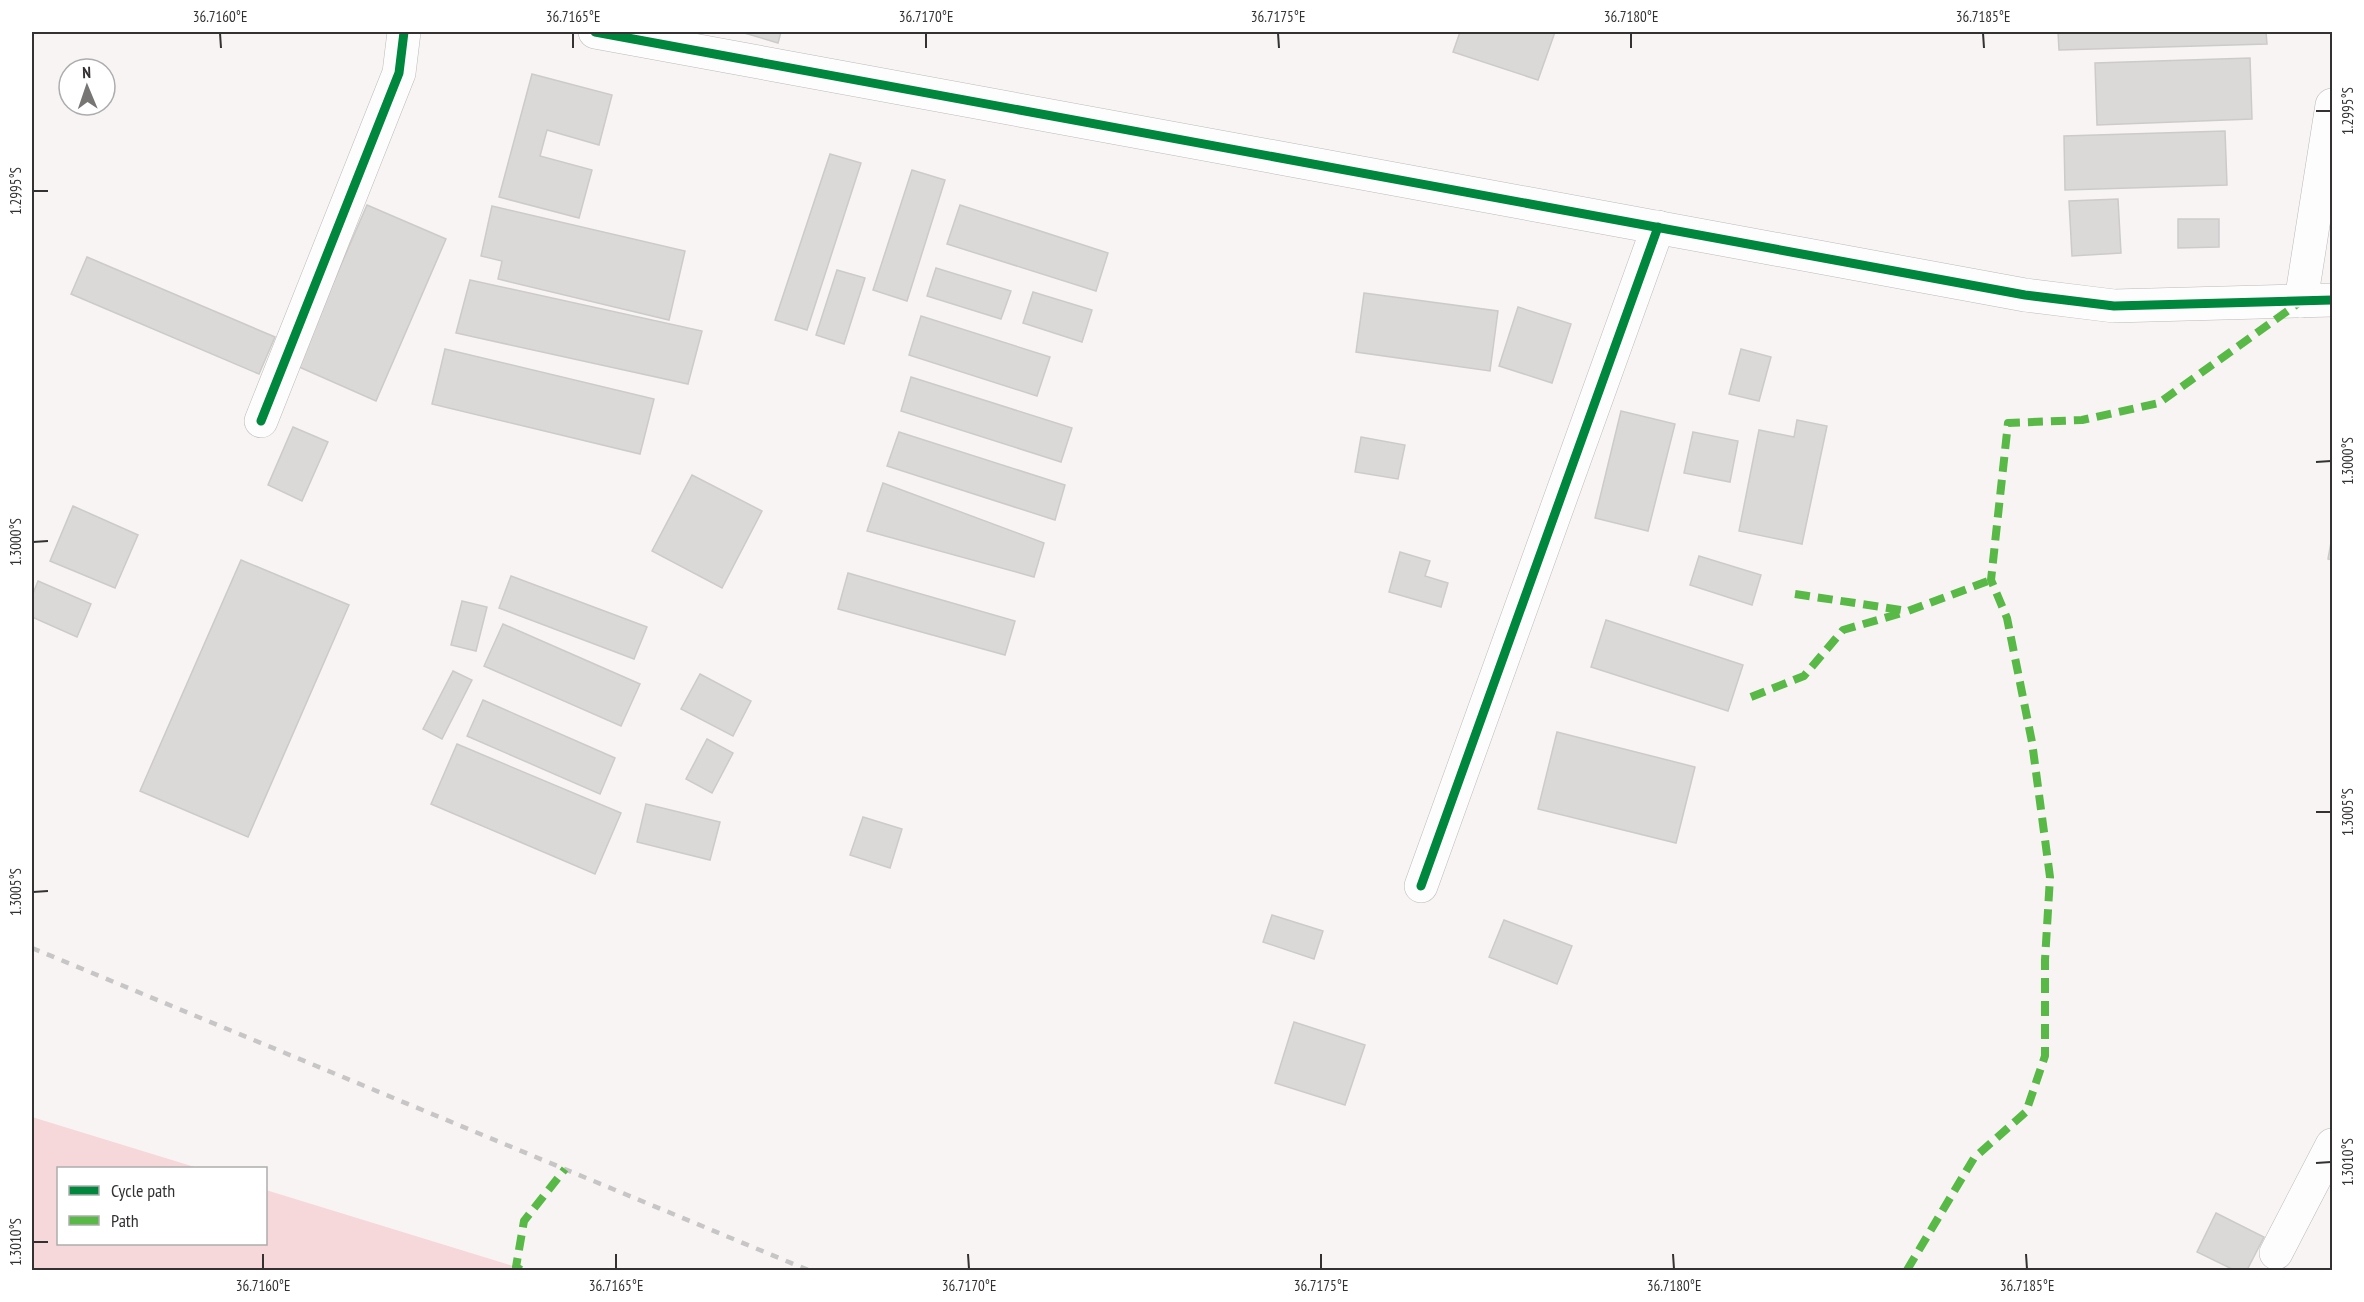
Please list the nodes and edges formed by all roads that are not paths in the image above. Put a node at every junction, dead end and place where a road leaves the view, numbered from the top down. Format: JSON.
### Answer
{"nodes":[{"id":1,"x":404,"y":32,"type":"edge"},
{"id":2,"x":595,"y":32,"type":"edge"},
{"id":3,"x":2332,"y":105,"type":"edge"},
{"id":4,"x":1658,"y":227,"type":"junction"},
{"id":5,"x":2317,"y":301,"type":"edge"},
{"id":6,"x":261,"y":421,"type":"dead end"},
{"id":7,"x":1421,"y":886,"type":"dead end"},
{"id":8,"x":2332,"y":1145,"type":"edge"},
{"id":9,"x":2276,"y":1253,"type":"dead end"}],
"edges":[{"from":1,"to":6,"type":"street"},
{"from":2,"to":4,"type":"street"},
{"from":3,"to":5,"type":"street"},
{"from":4,"to":5,"type":"street"},
{"from":4,"to":7,"type":"street"},
{"from":8,"to":9,"type":"street"}]}
